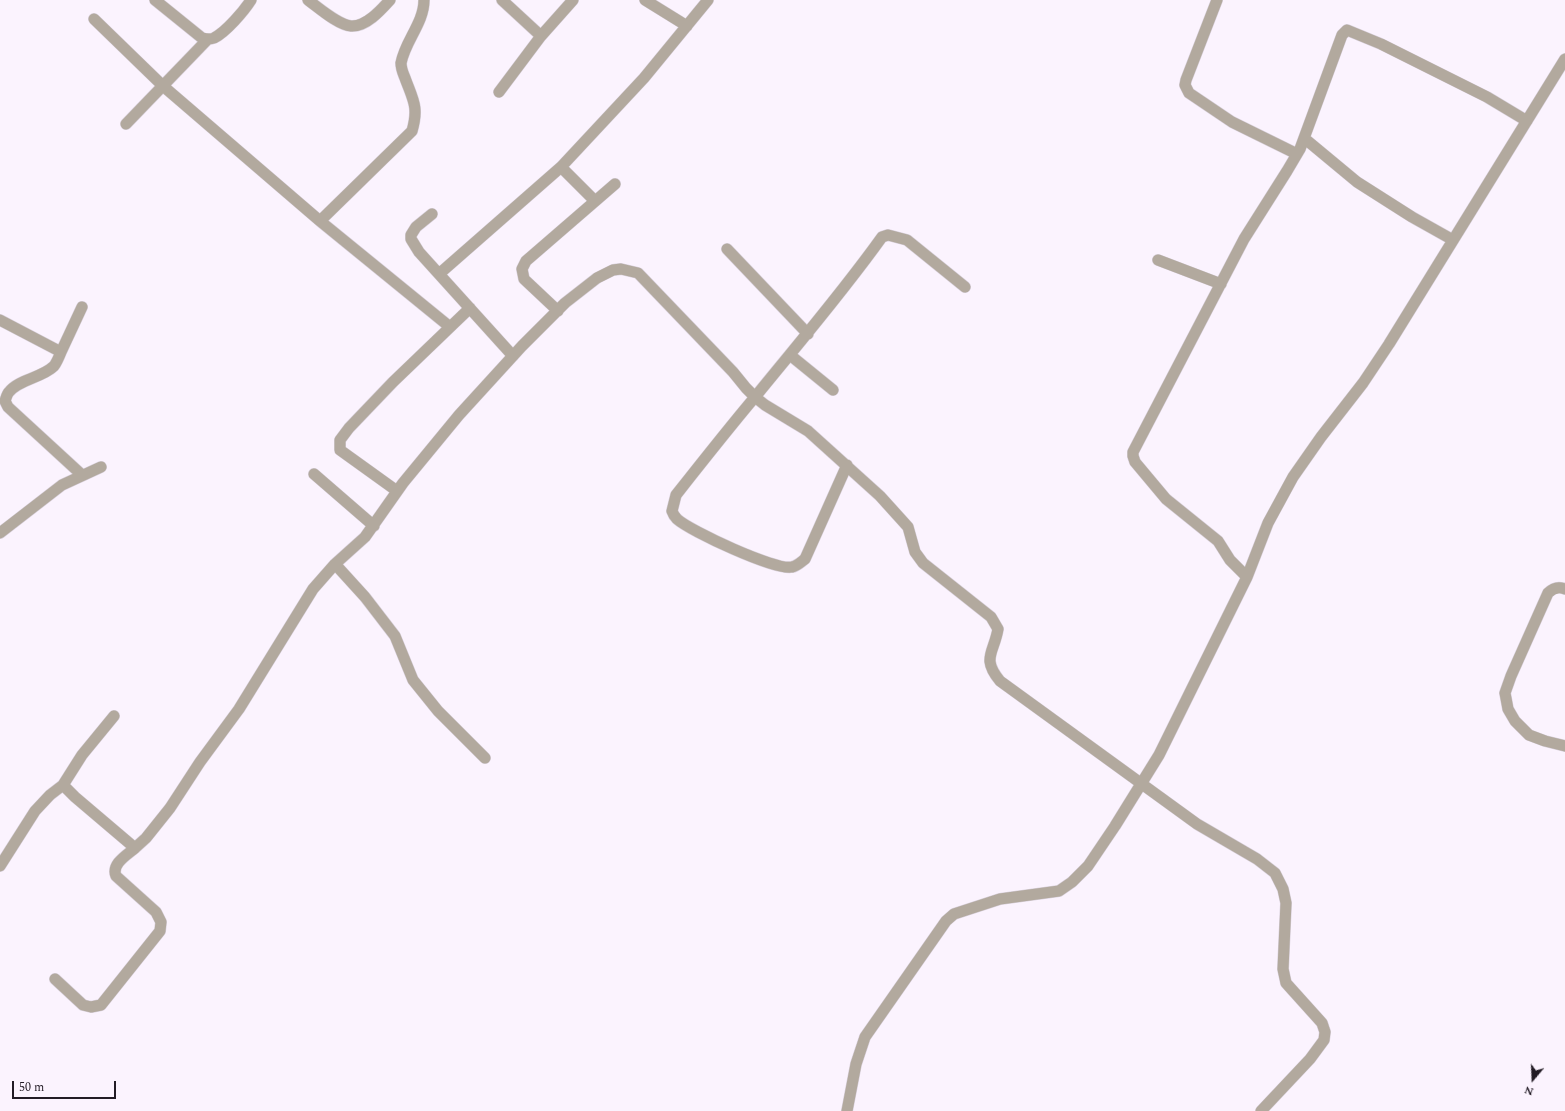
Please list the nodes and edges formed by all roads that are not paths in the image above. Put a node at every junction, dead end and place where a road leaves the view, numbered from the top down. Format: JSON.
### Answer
{"nodes":[{"id":1,"x":155,"y":0,"type":"edge"},
{"id":2,"x":251,"y":0,"type":"edge"},
{"id":3,"x":308,"y":0,"type":"edge"},
{"id":4,"x":390,"y":0,"type":"edge"},
{"id":5,"x":424,"y":0,"type":"edge"},
{"id":6,"x":502,"y":0,"type":"edge"},
{"id":7,"x":573,"y":0,"type":"edge"},
{"id":8,"x":645,"y":0,"type":"edge"},
{"id":9,"x":708,"y":0,"type":"edge"},
{"id":10,"x":1217,"y":0,"type":"edge"},
{"id":11,"x":94,"y":20,"type":"dead end"},
{"id":12,"x":686,"y":26,"type":"junction"},
{"id":13,"x":541,"y":36,"type":"junction"},
{"id":14,"x":208,"y":39,"type":"junction"},
{"id":15,"x":1565,"y":59,"type":"edge"},
{"id":16,"x":164,"y":86,"type":"junction"},
{"id":17,"x":499,"y":92,"type":"dead end"},
{"id":18,"x":1527,"y":121,"type":"junction"},
{"id":19,"x":126,"y":124,"type":"dead end"},
{"id":20,"x":1304,"y":138,"type":"junction"},
{"id":21,"x":1297,"y":154,"type":"junction"},
{"id":22,"x":560,"y":167,"type":"junction"},
{"id":23,"x":615,"y":184,"type":"dead end"},
{"id":24,"x":595,"y":201,"type":"junction"},
{"id":25,"x":432,"y":214,"type":"dead end"},
{"id":26,"x":320,"y":221,"type":"junction"},
{"id":27,"x":1453,"y":240,"type":"junction"},
{"id":28,"x":727,"y":248,"type":"dead end"},
{"id":29,"x":1158,"y":260,"type":"dead end"},
{"id":30,"x":439,"y":274,"type":"junction"},
{"id":31,"x":1221,"y":284,"type":"junction"},
{"id":32,"x":965,"y":286,"type":"dead end"},
{"id":33,"x":82,"y":307,"type":"dead end"},
{"id":34,"x":470,"y":308,"type":"junction"},
{"id":35,"x":558,"y":311,"type":"junction"},
{"id":36,"x":0,"y":320,"type":"edge"},
{"id":37,"x":450,"y":328,"type":"junction"},
{"id":38,"x":808,"y":334,"type":"junction"},
{"id":39,"x":62,"y":352,"type":"junction"},
{"id":40,"x":790,"y":355,"type":"junction"},
{"id":41,"x":513,"y":356,"type":"junction"},
{"id":42,"x":833,"y":390,"type":"dead end"},
{"id":43,"x":755,"y":397,"type":"junction"},
{"id":44,"x":847,"y":465,"type":"junction"},
{"id":45,"x":101,"y":467,"type":"dead end"},
{"id":46,"x":314,"y":474,"type":"dead end"},
{"id":47,"x":82,"y":475,"type":"junction"},
{"id":48,"x":397,"y":491,"type":"junction"},
{"id":49,"x":374,"y":526,"type":"junction"},
{"id":50,"x":0,"y":533,"type":"edge"},
{"id":51,"x":335,"y":564,"type":"junction"},
{"id":52,"x":1247,"y":577,"type":"junction"},
{"id":53,"x":1565,"y":589,"type":"edge"},
{"id":54,"x":114,"y":716,"type":"dead end"},
{"id":55,"x":1565,"y":746,"type":"edge"},
{"id":56,"x":485,"y":758,"type":"dead end"},
{"id":57,"x":1141,"y":783,"type":"junction"},
{"id":58,"x":63,"y":785,"type":"junction"},
{"id":59,"x":135,"y":848,"type":"junction"},
{"id":60,"x":0,"y":866,"type":"edge"},
{"id":61,"x":55,"y":979,"type":"dead end"},
{"id":62,"x":846,"y":1111,"type":"edge"},
{"id":63,"x":1261,"y":1111,"type":"edge"}],
"edges":[{"from":1,"to":14,"type":"street"},
{"from":2,"to":14,"type":"street"},
{"from":3,"to":4,"type":"street"},
{"from":5,"to":26,"type":"street"},
{"from":6,"to":13,"type":"street"},
{"from":7,"to":13,"type":"street"},
{"from":8,"to":12,"type":"street"},
{"from":9,"to":12,"type":"street"},
{"from":10,"to":21,"type":"street"},
{"from":11,"to":16,"type":"street"},
{"from":12,"to":22,"type":"street"},
{"from":13,"to":17,"type":"street"},
{"from":14,"to":16,"type":"street"},
{"from":15,"to":18,"type":"street"},
{"from":16,"to":19,"type":"street"},
{"from":16,"to":26,"type":"street"},
{"from":18,"to":20,"type":"street"},
{"from":18,"to":27,"type":"street"},
{"from":20,"to":21,"type":"street"},
{"from":20,"to":27,"type":"street"},
{"from":21,"to":31,"type":"street"},
{"from":22,"to":24,"type":"street"},
{"from":22,"to":30,"type":"street"},
{"from":23,"to":24,"type":"street"},
{"from":24,"to":35,"type":"street"},
{"from":25,"to":30,"type":"street"},
{"from":26,"to":37,"type":"street"},
{"from":27,"to":52,"type":"street"},
{"from":28,"to":38,"type":"street"},
{"from":29,"to":31,"type":"street"},
{"from":30,"to":34,"type":"street"},
{"from":31,"to":52,"type":"street"},
{"from":32,"to":38,"type":"street"},
{"from":33,"to":39,"type":"street"},
{"from":34,"to":37,"type":"street"},
{"from":34,"to":41,"type":"street"},
{"from":35,"to":41,"type":"street"},
{"from":35,"to":43,"type":"street"},
{"from":36,"to":39,"type":"street"},
{"from":37,"to":48,"type":"street"},
{"from":38,"to":40,"type":"street"},
{"from":39,"to":47,"type":"street"},
{"from":40,"to":42,"type":"street"},
{"from":40,"to":43,"type":"street"},
{"from":41,"to":48,"type":"street"},
{"from":43,"to":44,"type":"street"},
{"from":43,"to":44,"type":"street"},
{"from":44,"to":57,"type":"street"},
{"from":45,"to":47,"type":"street"},
{"from":46,"to":49,"type":"street"},
{"from":47,"to":50,"type":"street"},
{"from":48,"to":49,"type":"street"},
{"from":49,"to":51,"type":"street"},
{"from":51,"to":56,"type":"street"},
{"from":51,"to":59,"type":"street"},
{"from":52,"to":57,"type":"street"},
{"from":53,"to":55,"type":"street"},
{"from":54,"to":58,"type":"street"},
{"from":57,"to":62,"type":"street"},
{"from":57,"to":63,"type":"street"},
{"from":58,"to":59,"type":"street"},
{"from":58,"to":60,"type":"street"},
{"from":59,"to":61,"type":"street"}]}
